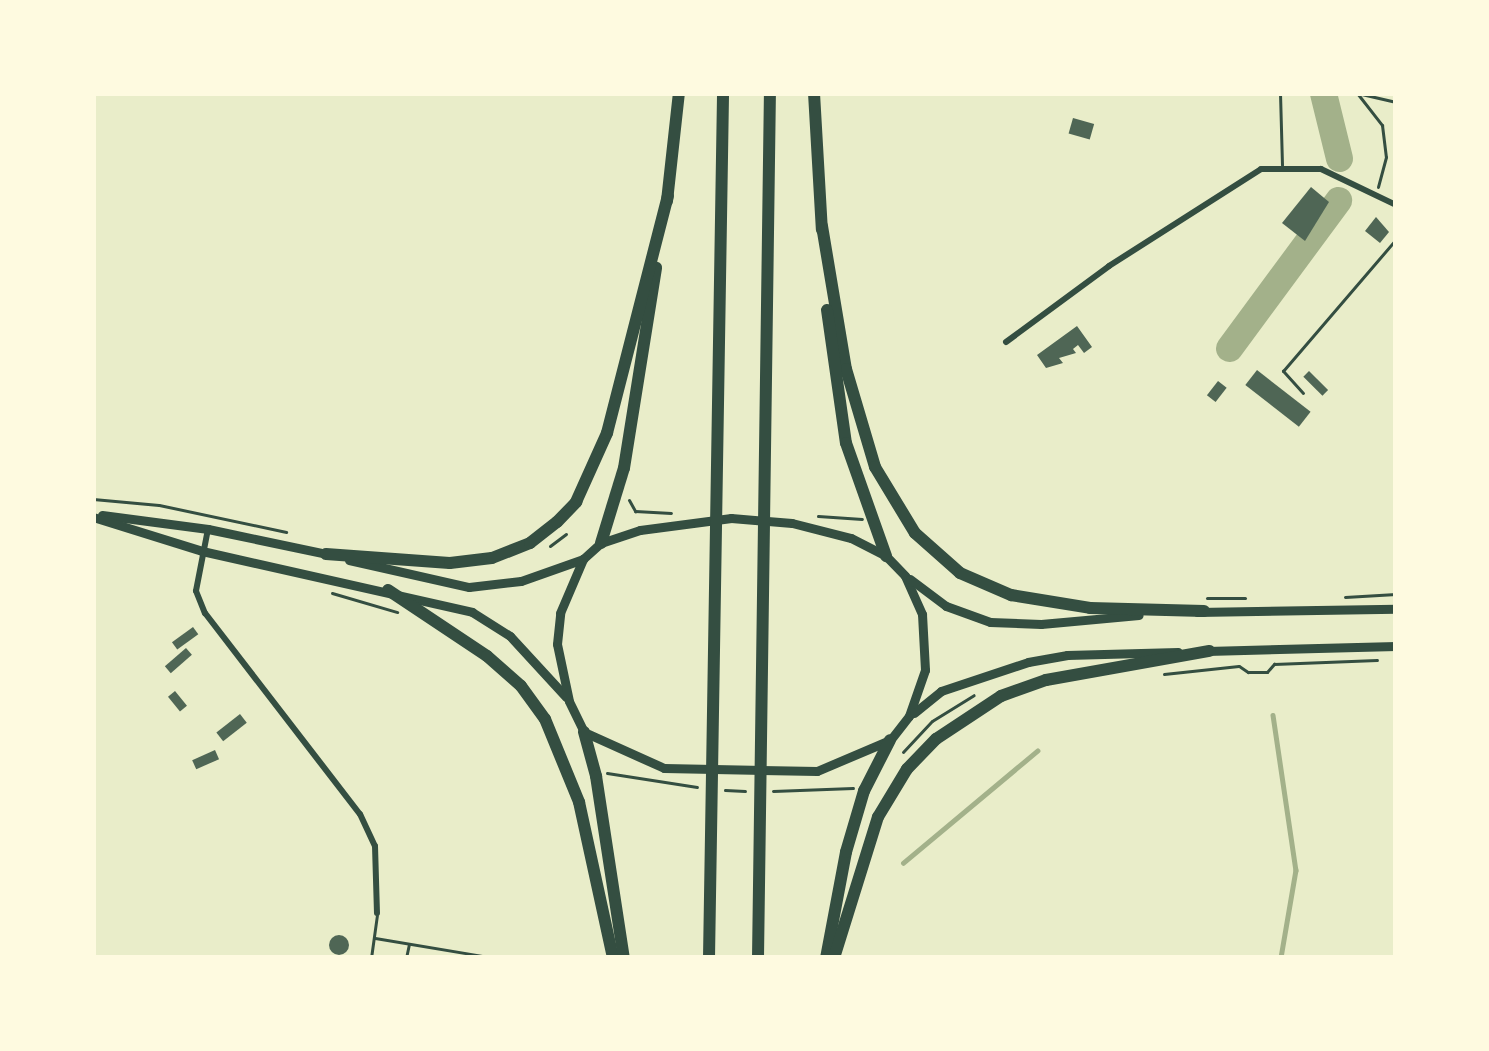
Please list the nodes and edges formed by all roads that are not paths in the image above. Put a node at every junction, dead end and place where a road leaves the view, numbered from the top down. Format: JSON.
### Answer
{"nodes":[{"id":1,"x":679,"y":93,"type":"edge"},
{"id":2,"x":723,"y":93,"type":"edge"},
{"id":3,"x":770,"y":93,"type":"edge"},
{"id":4,"x":814,"y":93,"type":"edge"},
{"id":5,"x":1280,"y":93,"type":"edge"},
{"id":6,"x":1282,"y":166,"type":"junction"},
{"id":7,"x":668,"y":196,"type":"junction"},
{"id":8,"x":1396,"y":205,"type":"edge"},
{"id":9,"x":822,"y":226,"type":"junction"},
{"id":10,"x":1396,"y":238,"type":"edge"},
{"id":11,"x":1006,"y":342,"type":"dead end"},
{"id":12,"x":1304,"y":394,"type":"dead end"},
{"id":13,"x":93,"y":516,"type":"edge"},
{"id":14,"x":208,"y":529,"type":"junction"},
{"id":15,"x":601,"y":543,"type":"junction"},
{"id":16,"x":202,"y":551,"type":"junction"},
{"id":17,"x":326,"y":554,"type":"junction"},
{"id":18,"x":886,"y":556,"type":"junction"},
{"id":19,"x":583,"y":559,"type":"junction"},
{"id":20,"x":905,"y":576,"type":"junction"},
{"id":21,"x":388,"y":590,"type":"junction"},
{"id":22,"x":1202,"y":605,"type":"junction"},
{"id":23,"x":1396,"y":609,"type":"edge"},
{"id":24,"x":1396,"y":646,"type":"edge"},
{"id":25,"x":1209,"y":651,"type":"junction"},
{"id":26,"x":569,"y":701,"type":"junction"},
{"id":27,"x":909,"y":716,"type":"junction"},
{"id":28,"x":584,"y":732,"type":"junction"},
{"id":29,"x":890,"y":740,"type":"junction"},
{"id":30,"x":377,"y":913,"type":"joint"},
{"id":31,"x":375,"y":938,"type":"junction"},
{"id":32,"x":410,"y":942,"type":"junction"},
{"id":33,"x":371,"y":958,"type":"edge"},
{"id":34,"x":406,"y":958,"type":"edge"},
{"id":35,"x":495,"y":958,"type":"edge"},
{"id":36,"x":613,"y":958,"type":"edge"},
{"id":37,"x":624,"y":958,"type":"edge"},
{"id":38,"x":709,"y":958,"type":"edge"},
{"id":39,"x":758,"y":958,"type":"edge"},
{"id":40,"x":830,"y":958,"type":"edge"}],
"edges":[{"from":1,"to":7,"type":"highway"},
{"from":2,"to":38,"type":"highway"},
{"from":3,"to":39,"type":"highway"},
{"from":4,"to":9,"type":"highway"},
{"from":5,"to":6,"type":"lane"},
{"from":6,"to":8,"type":"street"},
{"from":6,"to":11,"type":"street"},
{"from":7,"to":15,"type":"highway"},
{"from":7,"to":17,"type":"highway"},
{"from":9,"to":18,"type":"highway"},
{"from":9,"to":22,"type":"highway"},
{"from":10,"to":12,"type":"lane"},
{"from":13,"to":14,"type":"main road"},
{"from":13,"to":16,"type":"main road"},
{"from":14,"to":16,"type":"street"},
{"from":14,"to":17,"type":"main road"},
{"from":15,"to":18,"type":"main road"},
{"from":15,"to":19,"type":"main road"},
{"from":16,"to":21,"type":"main road"},
{"from":16,"to":30,"type":"street"},
{"from":17,"to":19,"type":"main road"},
{"from":18,"to":20,"type":"main road"},
{"from":19,"to":26,"type":"main road"},
{"from":20,"to":22,"type":"main road"},
{"from":20,"to":27,"type":"main road"},
{"from":21,"to":26,"type":"main road"},
{"from":21,"to":36,"type":"highway"},
{"from":22,"to":23,"type":"main road"},
{"from":24,"to":25,"type":"main road"},
{"from":25,"to":27,"type":"main road"},
{"from":25,"to":40,"type":"highway"},
{"from":26,"to":28,"type":"main road"},
{"from":27,"to":29,"type":"main road"},
{"from":28,"to":29,"type":"main road"},
{"from":28,"to":37,"type":"highway"},
{"from":29,"to":40,"type":"highway"},
{"from":30,"to":31,"type":"lane"},
{"from":31,"to":32,"type":"lane"},
{"from":31,"to":33,"type":"lane"},
{"from":32,"to":34,"type":"lane"},
{"from":32,"to":35,"type":"lane"}]}
